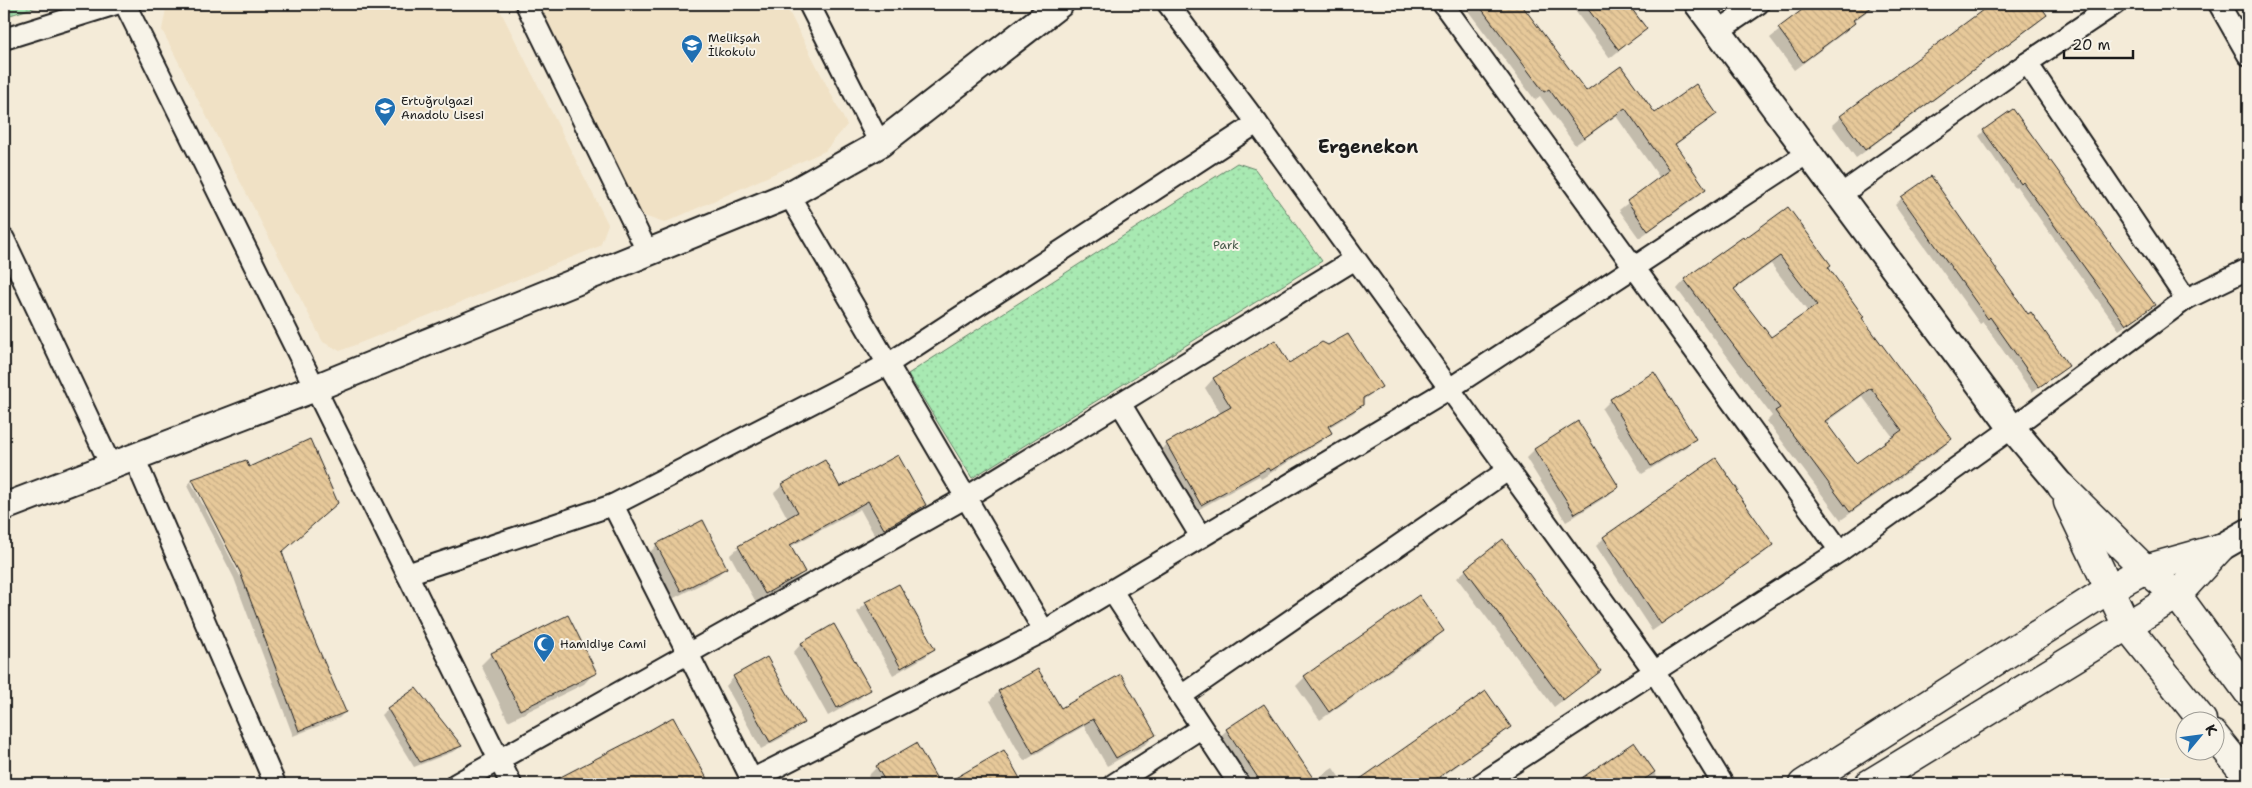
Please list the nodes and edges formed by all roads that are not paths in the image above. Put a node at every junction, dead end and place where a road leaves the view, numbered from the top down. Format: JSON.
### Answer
{"nodes":[{"id":1,"x":116,"y":4,"type":"edge"},
{"id":2,"x":125,"y":4,"type":"edge"},
{"id":3,"x":526,"y":4,"type":"edge"},
{"id":4,"x":809,"y":4,"type":"edge"},
{"id":5,"x":1060,"y":4,"type":"edge"},
{"id":6,"x":1168,"y":4,"type":"edge"},
{"id":7,"x":1443,"y":4,"type":"edge"},
{"id":8,"x":1698,"y":4,"type":"edge"},
{"id":9,"x":1758,"y":4,"type":"edge"},
{"id":10,"x":2116,"y":4,"type":"edge"},
{"id":11,"x":2219,"y":4,"type":"edge"},
{"id":12,"x":2241,"y":28,"type":"edge"},
{"id":13,"x":1718,"y":31,"type":"junction"},
{"id":14,"x":4,"y":39,"type":"edge"},
{"id":15,"x":2248,"y":55,"type":"edge"},
{"id":16,"x":2027,"y":63,"type":"junction"},
{"id":17,"x":1257,"y":123,"type":"junction"},
{"id":18,"x":880,"y":144,"type":"junction"},
{"id":19,"x":1808,"y":154,"type":"junction"},
{"id":20,"x":789,"y":195,"type":"junction"},
{"id":21,"x":1840,"y":195,"type":"junction"},
{"id":22,"x":4,"y":240,"type":"edge"},
{"id":23,"x":648,"y":252,"type":"junction"},
{"id":24,"x":1354,"y":260,"type":"junction"},
{"id":25,"x":1636,"y":267,"type":"junction"},
{"id":26,"x":2248,"y":269,"type":"edge"},
{"id":27,"x":2186,"y":299,"type":"junction"},
{"id":28,"x":888,"y":364,"type":"junction"},
{"id":29,"x":315,"y":388,"type":"junction"},
{"id":30,"x":1449,"y":389,"type":"junction"},
{"id":31,"x":1120,"y":403,"type":"junction"},
{"id":32,"x":2012,"y":428,"type":"junction"},
{"id":33,"x":122,"y":462,"type":"junction"},
{"id":34,"x":1508,"y":470,"type":"junction"},
{"id":35,"x":2062,"y":487,"type":"junction"},
{"id":36,"x":965,"y":498,"type":"junction"},
{"id":37,"x":613,"y":505,"type":"junction"},
{"id":38,"x":4,"y":507,"type":"edge"},
{"id":39,"x":2248,"y":532,"type":"edge"},
{"id":40,"x":1201,"y":537,"type":"junction"},
{"id":41,"x":2220,"y":548,"type":"junction"},
{"id":42,"x":1840,"y":551,"type":"junction"},
{"id":43,"x":2145,"y":569,"type":"junction"},
{"id":44,"x":407,"y":574,"type":"junction"},
{"id":45,"x":2109,"y":589,"type":"junction"},
{"id":46,"x":1112,"y":591,"type":"junction"},
{"id":47,"x":2178,"y":595,"type":"junction"},
{"id":48,"x":2127,"y":626,"type":"junction"},
{"id":49,"x":1044,"y":631,"type":"junction"},
{"id":50,"x":689,"y":653,"type":"junction"},
{"id":51,"x":1654,"y":671,"type":"junction"},
{"id":52,"x":2248,"y":692,"type":"edge"},
{"id":53,"x":1181,"y":696,"type":"junction"},
{"id":54,"x":2194,"y":710,"type":"edge"},
{"id":55,"x":1201,"y":728,"type":"junction"},
{"id":56,"x":2224,"y":748,"type":"edge"},
{"id":57,"x":499,"y":760,"type":"junction"},
{"id":58,"x":2248,"y":777,"type":"edge"},
{"id":59,"x":753,"y":782,"type":"edge"},
{"id":60,"x":275,"y":784,"type":"edge"},
{"id":61,"x":456,"y":784,"type":"edge"},
{"id":62,"x":511,"y":784,"type":"edge"},
{"id":63,"x":1114,"y":784,"type":"edge"},
{"id":64,"x":1239,"y":784,"type":"edge"},
{"id":65,"x":1481,"y":784,"type":"edge"},
{"id":66,"x":1724,"y":784,"type":"edge"},
{"id":67,"x":1803,"y":784,"type":"edge"},
{"id":68,"x":1869,"y":784,"type":"edge"}],
"edges":[{"from":1,"to":14,"type":"street"},
{"from":2,"to":29,"type":"street"},
{"from":3,"to":23,"type":"street"},
{"from":4,"to":18,"type":"street"},
{"from":5,"to":18,"type":"street"},
{"from":6,"to":17,"type":"street"},
{"from":7,"to":25,"type":"street"},
{"from":8,"to":13,"type":"street"},
{"from":9,"to":13,"type":"street"},
{"from":10,"to":16,"type":"street"},
{"from":11,"to":12,"type":"street"},
{"from":12,"to":15,"type":"street"},
{"from":13,"to":19,"type":"street"},
{"from":16,"to":21,"type":"street"},
{"from":16,"to":27,"type":"street"},
{"from":17,"to":24,"type":"street"},
{"from":17,"to":28,"type":"street"},
{"from":18,"to":20,"type":"street"},
{"from":19,"to":21,"type":"street"},
{"from":19,"to":25,"type":"street"},
{"from":20,"to":23,"type":"street"},
{"from":20,"to":28,"type":"street"},
{"from":21,"to":32,"type":"street"},
{"from":22,"to":33,"type":"street"},
{"from":23,"to":29,"type":"street"},
{"from":24,"to":30,"type":"street"},
{"from":24,"to":31,"type":"street"},
{"from":25,"to":30,"type":"street"},
{"from":25,"to":42,"type":"street"},
{"from":26,"to":27,"type":"street"},
{"from":27,"to":32,"type":"street"},
{"from":28,"to":36,"type":"street"},
{"from":28,"to":37,"type":"street"},
{"from":29,"to":33,"type":"street"},
{"from":29,"to":44,"type":"street"},
{"from":30,"to":34,"type":"street"},
{"from":30,"to":40,"type":"street"},
{"from":31,"to":36,"type":"street"},
{"from":31,"to":40,"type":"street"},
{"from":32,"to":35,"type":"street"},
{"from":32,"to":42,"type":"street"},
{"from":33,"to":38,"type":"street"},
{"from":33,"to":60,"type":"street"},
{"from":34,"to":51,"type":"street"},
{"from":34,"to":53,"type":"street"},
{"from":35,"to":43,"type":"main road"},
{"from":35,"to":45,"type":"main road"},
{"from":36,"to":49,"type":"street"},
{"from":36,"to":50,"type":"street"},
{"from":37,"to":44,"type":"street"},
{"from":37,"to":50,"type":"street"},
{"from":39,"to":41,"type":"street"},
{"from":40,"to":46,"type":"street"},
{"from":41,"to":43,"type":"main road"},
{"from":41,"to":47,"type":"main road"},
{"from":42,"to":51,"type":"street"},
{"from":43,"to":45,"type":"main road"},
{"from":43,"to":47,"type":"main road"},
{"from":44,"to":57,"type":"street"},
{"from":45,"to":48,"type":"main road"},
{"from":45,"to":67,"type":"main road"},
{"from":46,"to":49,"type":"street"},
{"from":46,"to":53,"type":"street"},
{"from":47,"to":48,"type":"main road"},
{"from":47,"to":52,"type":"main road"},
{"from":48,"to":54,"type":"main road"},
{"from":48,"to":68,"type":"main road"},
{"from":49,"to":59,"type":"street"},
{"from":50,"to":57,"type":"street"},
{"from":50,"to":59,"type":"street"},
{"from":51,"to":65,"type":"street"},
{"from":51,"to":66,"type":"street"},
{"from":53,"to":55,"type":"street"},
{"from":55,"to":63,"type":"street"},
{"from":55,"to":64,"type":"street"},
{"from":56,"to":58,"type":"main road"},
{"from":57,"to":61,"type":"street"},
{"from":57,"to":62,"type":"street"}]}
